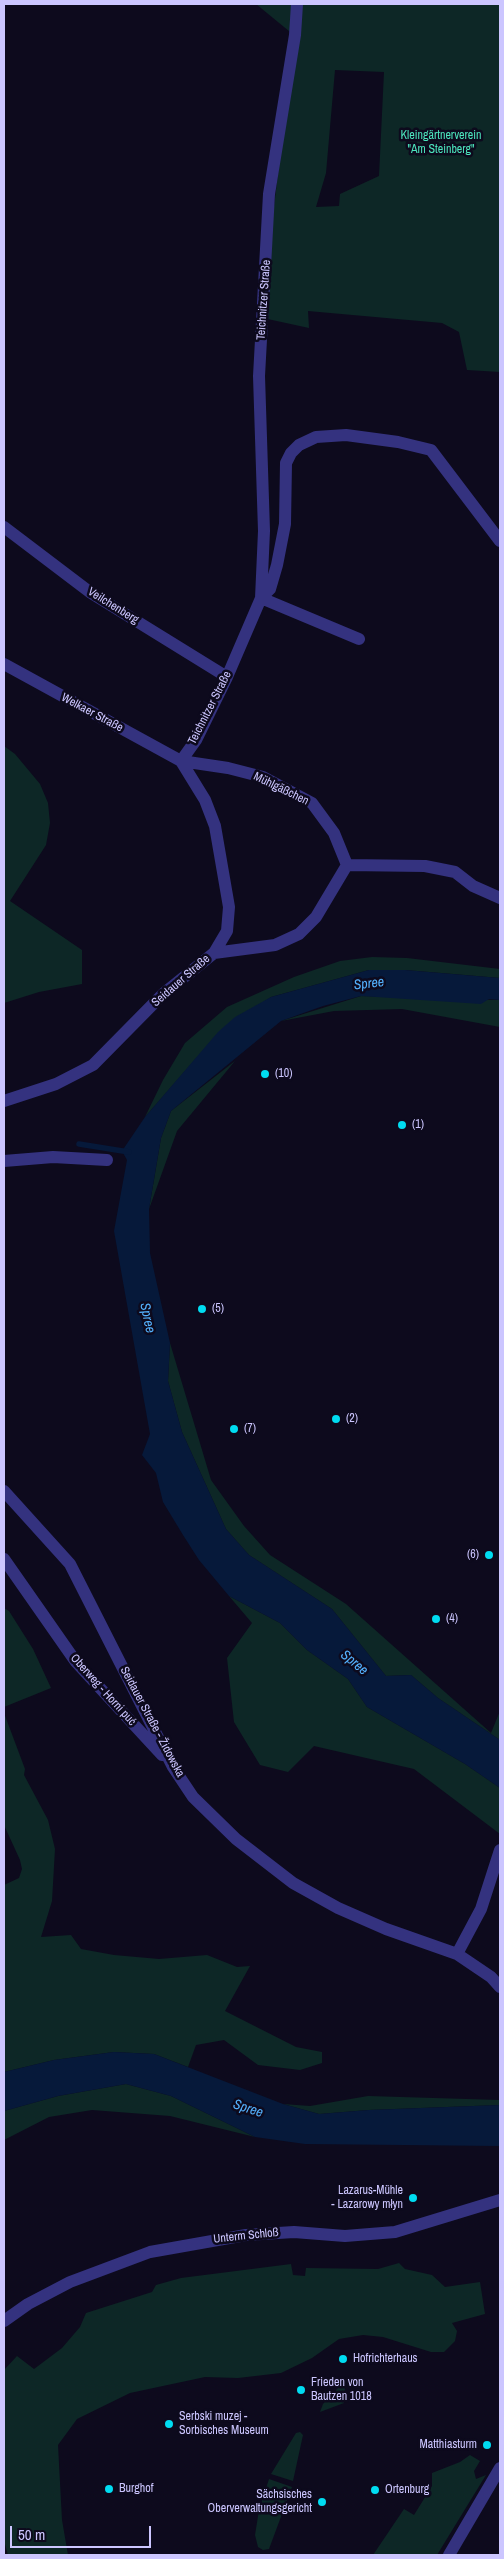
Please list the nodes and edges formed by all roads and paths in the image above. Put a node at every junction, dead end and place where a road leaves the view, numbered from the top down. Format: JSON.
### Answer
{"nodes":[{"id":1,"x":297,"y":4,"type":"edge"},
{"id":2,"x":4,"y":527,"type":"edge"},
{"id":3,"x":500,"y":541,"type":"edge"},
{"id":4,"x":260,"y":598,"type":"junction"},
{"id":5,"x":359,"y":639,"type":"dead end"},
{"id":6,"x":4,"y":664,"type":"edge"},
{"id":7,"x":227,"y":677,"type":"junction"},
{"id":8,"x":181,"y":761,"type":"junction"},
{"id":9,"x":346,"y":865,"type":"junction"},
{"id":10,"x":500,"y":898,"type":"edge"},
{"id":11,"x":214,"y":953,"type":"junction"},
{"id":12,"x":4,"y":1101,"type":"edge"},
{"id":13,"x":107,"y":1160,"type":"dead end"},
{"id":14,"x":4,"y":1161,"type":"edge"},
{"id":15,"x":4,"y":1490,"type":"edge"},
{"id":16,"x":4,"y":1559,"type":"edge"},
{"id":17,"x":173,"y":1767,"type":"junction"},
{"id":18,"x":500,"y":1850,"type":"edge"},
{"id":19,"x":458,"y":1954,"type":"junction"},
{"id":20,"x":500,"y":1987,"type":"edge"},
{"id":21,"x":500,"y":2200,"type":"edge"},
{"id":22,"x":4,"y":2321,"type":"edge"},
{"id":23,"x":500,"y":2468,"type":"edge"},
{"id":24,"x":449,"y":2555,"type":"edge"}],
"edges":[{"from":1,"to":4,"type":"street","name":"Teichnitzer Straße"},
{"from":2,"to":7,"type":"street","name":"Veilchenberg"},
{"from":3,"to":4,"type":"street","name":"Teichnitzer Straße"},
{"from":4,"to":5,"type":"street"},
{"from":4,"to":7,"type":"street","name":"Teichnitzer Straße"},
{"from":6,"to":8,"type":"street","name":"Welkaer Straße"},
{"from":7,"to":8,"type":"street","name":"Teichnitzer Straße"},
{"from":8,"to":9,"type":"street","name":"Mühlgäßchen"},
{"from":8,"to":11,"type":"street","name":"Seidauer Straße"},
{"from":9,"to":10,"type":"street"},
{"from":9,"to":11,"type":"street"},
{"from":11,"to":12,"type":"street","name":"Seidauer Straße"},
{"from":13,"to":14,"type":"street"},
{"from":15,"to":17,"type":"street","name":"Seidauer Straße - Židowska"},
{"from":16,"to":17,"type":"street","name":"Oberweg - Horni puć"},
{"from":17,"to":19,"type":"street","name":"Seidauer Straße - Židowska"},
{"from":18,"to":19,"type":"street"},
{"from":19,"to":20,"type":"street","name":"Seidauer Straße - Židowska"},
{"from":21,"to":22,"type":"street","name":"Unterm Schloß"},
{"from":23,"to":24,"type":"street"}]}
